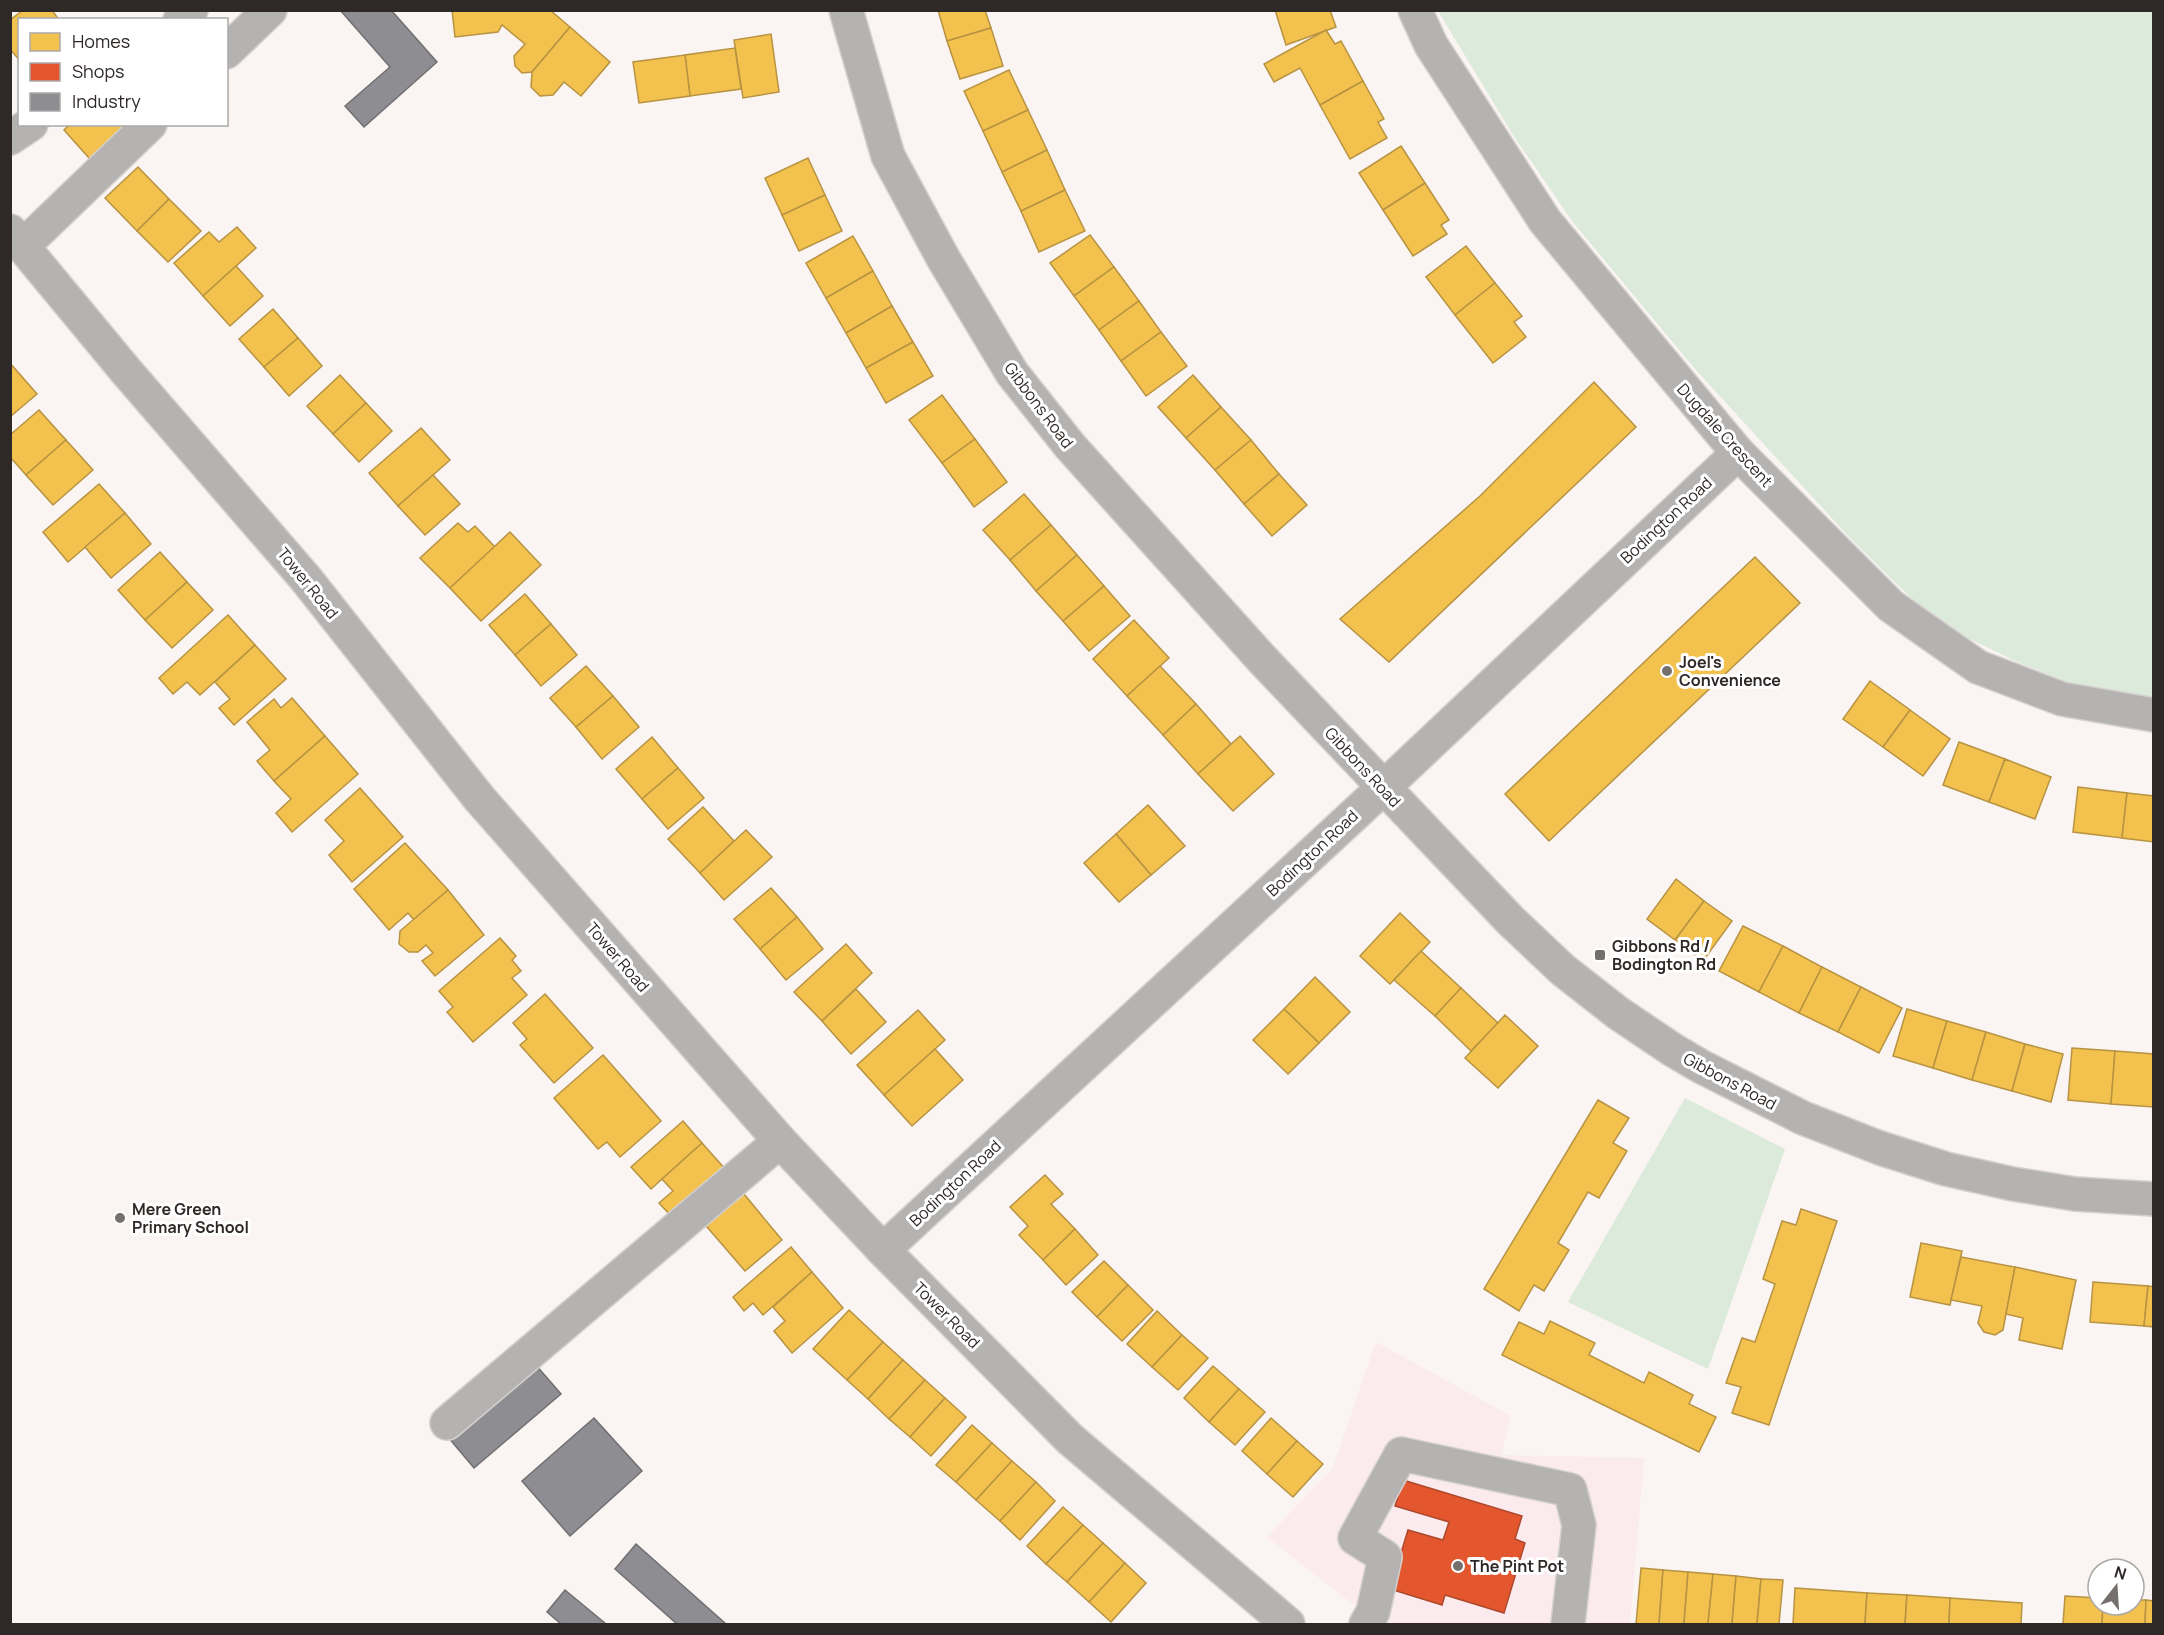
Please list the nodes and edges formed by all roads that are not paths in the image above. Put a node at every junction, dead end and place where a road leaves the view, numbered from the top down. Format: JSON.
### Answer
{"nodes":[{"id":1,"x":270,"y":10,"type":"edge"},
{"id":2,"x":846,"y":10,"type":"edge"},
{"id":3,"x":1415,"y":10,"type":"edge"},
{"id":4,"x":228,"y":50,"type":"edge"},
{"id":5,"x":28,"y":126,"type":"edge"},
{"id":6,"x":148,"y":126,"type":"edge"},
{"id":7,"x":10,"y":138,"type":"edge"},
{"id":8,"x":17,"y":239,"type":"edge"},
{"id":9,"x":1738,"y":453,"type":"junction"},
{"id":10,"x":2154,"y":714,"type":"edge"},
{"id":11,"x":1383,"y":788,"type":"junction"},
{"id":12,"x":780,"y":1141,"type":"junction"},
{"id":13,"x":2154,"y":1199,"type":"edge"},
{"id":14,"x":883,"y":1250,"type":"junction"},
{"id":15,"x":447,"y":1423,"type":"dead end"},
{"id":16,"x":1288,"y":1624,"type":"edge"},
{"id":17,"x":1366,"y":1624,"type":"edge"},
{"id":18,"x":1568,"y":1624,"type":"edge"}],
"edges":[{"from":1,"to":4,"type":"street"},
{"from":2,"to":11,"type":"street","name":"Gibbons Road"},
{"from":3,"to":9,"type":"street","name":"Dugdale Crescent"},
{"from":5,"to":7,"type":"street"},
{"from":6,"to":8,"type":"street"},
{"from":8,"to":12,"type":"street","name":"Tower Road"},
{"from":9,"to":10,"type":"street","name":"Dugdale Crescent"},
{"from":9,"to":11,"type":"street","name":"Bodington Road"},
{"from":11,"to":13,"type":"street","name":"Gibbons Road"},
{"from":11,"to":14,"type":"street","name":"Bodington Road"},
{"from":12,"to":14,"type":"street","name":"Tower Road"},
{"from":12,"to":15,"type":"street"},
{"from":14,"to":16,"type":"street","name":"Tower Road"},
{"from":17,"to":18,"type":"street"}]}
